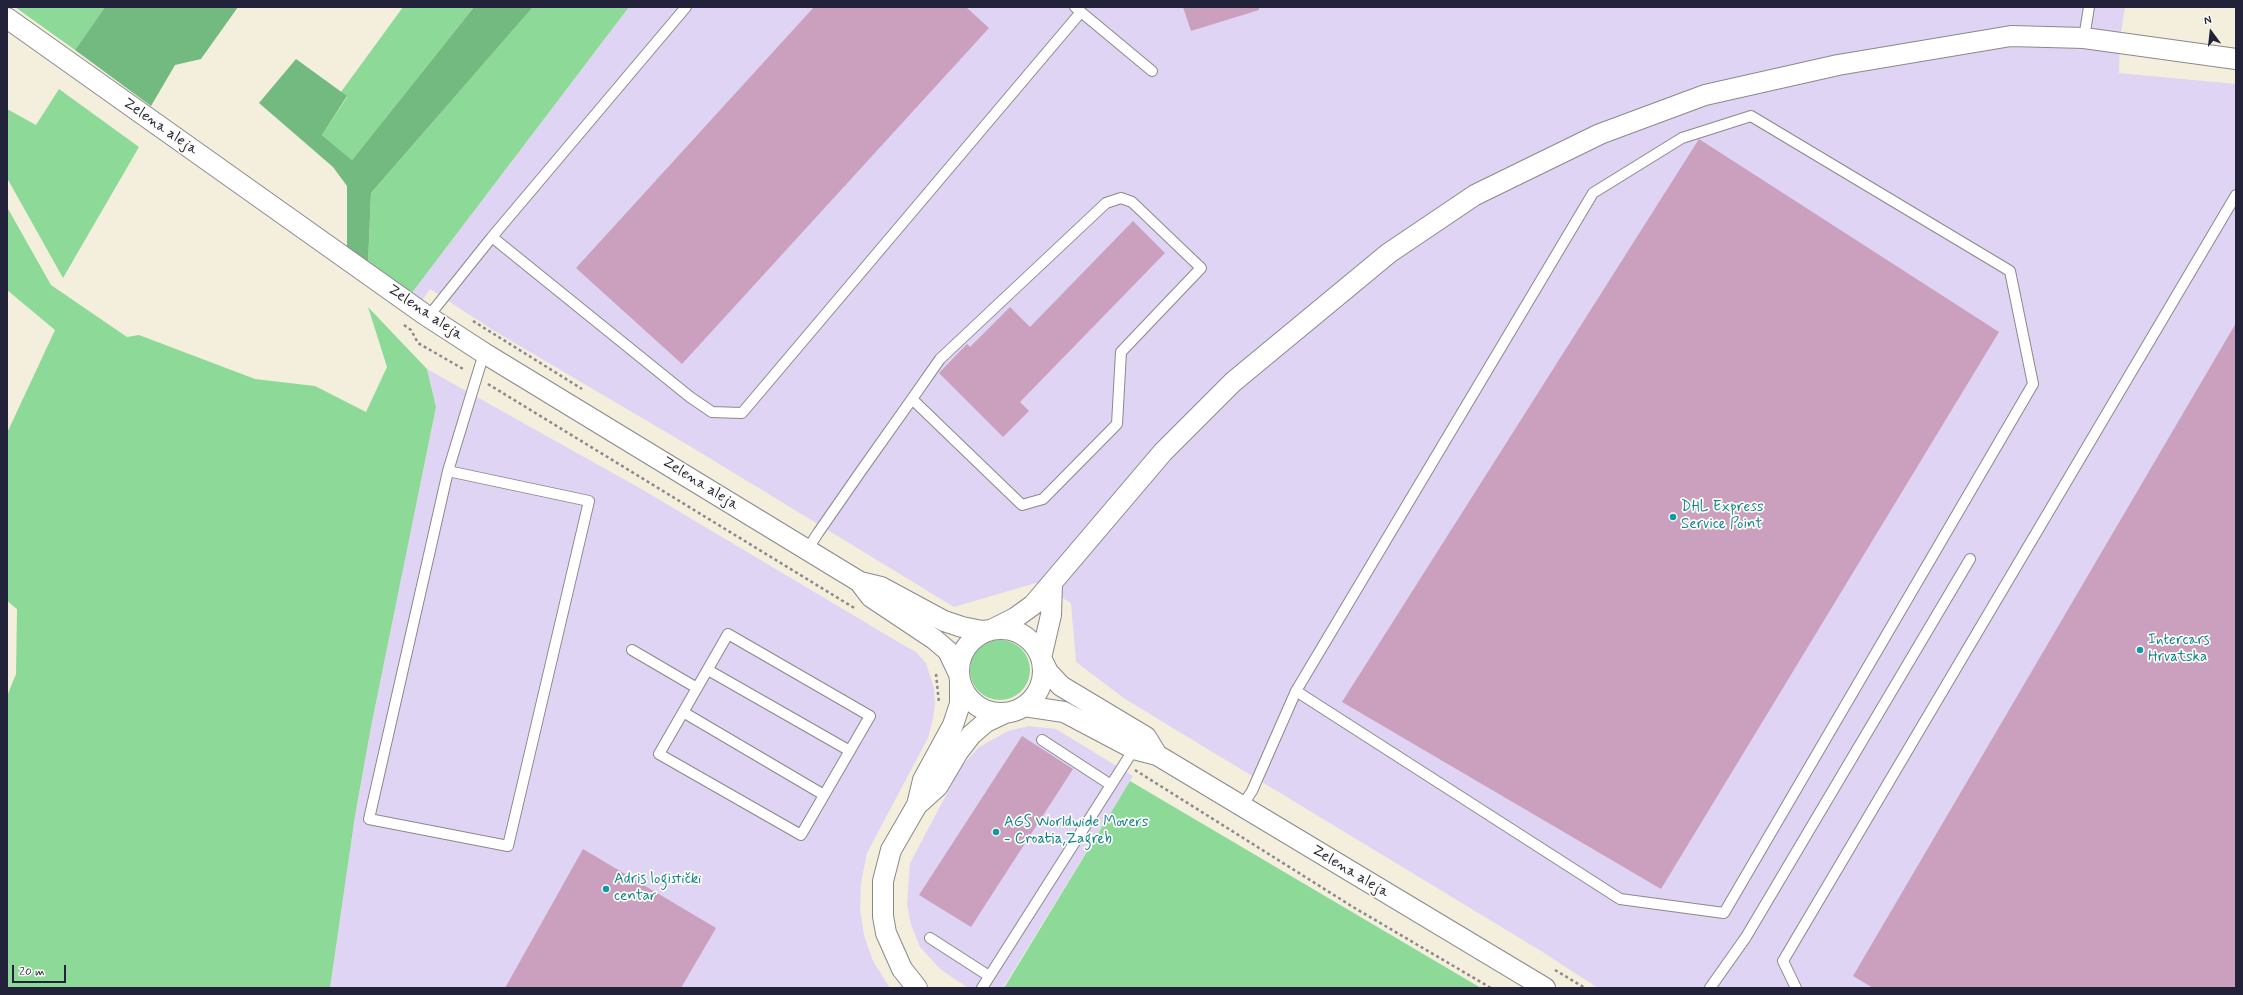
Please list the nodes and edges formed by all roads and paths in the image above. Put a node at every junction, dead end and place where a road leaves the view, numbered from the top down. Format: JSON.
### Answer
{"nodes":[{"id":1,"x":686,"y":7,"type":"edge"},
{"id":2,"x":2088,"y":7,"type":"edge"},
{"id":3,"x":1078,"y":9,"type":"edge"},
{"id":4,"x":7,"y":18,"type":"edge"},
{"id":5,"x":2084,"y":38,"type":"junction"},
{"id":6,"x":2236,"y":59,"type":"edge"},
{"id":7,"x":1152,"y":71,"type":"dead end"},
{"id":8,"x":2236,"y":195,"type":"edge"},
{"id":9,"x":492,"y":236,"type":"junction"},
{"id":10,"x":426,"y":316,"type":"junction"},
{"id":11,"x":468,"y":318,"type":"dead end"},
{"id":12,"x":399,"y":321,"type":"dead end"},
{"id":13,"x":411,"y":330,"type":"junction"},
{"id":14,"x":484,"y":353,"type":"junction"},
{"id":15,"x":478,"y":378,"type":"junction"},
{"id":16,"x":589,"y":393,"type":"dead end"},
{"id":17,"x":912,"y":399,"type":"junction"},
{"id":18,"x":448,"y":471,"type":"junction"},
{"id":19,"x":674,"y":499,"type":"dead end"},
{"id":20,"x":807,"y":550,"type":"junction"},
{"id":21,"x":1970,"y":559,"type":"dead end"},
{"id":22,"x":860,"y":582,"type":"junction"},
{"id":23,"x":1052,"y":584,"type":"junction"},
{"id":24,"x":991,"y":630,"type":"junction"},
{"id":25,"x":632,"y":650,"type":"dead end"},
{"id":26,"x":1041,"y":658,"type":"junction"},
{"id":27,"x":708,"y":670,"type":"junction"},
{"id":28,"x":959,"y":677,"type":"junction"},
{"id":29,"x":697,"y":688,"type":"junction"},
{"id":30,"x":1296,"y":690,"type":"junction"},
{"id":31,"x":1024,"y":706,"type":"junction"},
{"id":32,"x":683,"y":712,"type":"junction"},
{"id":33,"x":1003,"y":714,"type":"junction"},
{"id":34,"x":1042,"y":740,"type":"dead end"},
{"id":35,"x":1134,"y":749,"type":"junction"},
{"id":36,"x":850,"y":751,"type":"junction"},
{"id":37,"x":1156,"y":755,"type":"junction"},
{"id":38,"x":1111,"y":785,"type":"junction"},
{"id":39,"x":824,"y":795,"type":"junction"},
{"id":40,"x":917,"y":804,"type":"junction"},
{"id":41,"x":1242,"y":806,"type":"junction"},
{"id":42,"x":930,"y":938,"type":"dead end"},
{"id":43,"x":989,"y":976,"type":"junction"},
{"id":44,"x":917,"y":988,"type":"edge"},
{"id":45,"x":982,"y":988,"type":"edge"},
{"id":46,"x":1545,"y":988,"type":"edge"},
{"id":47,"x":1710,"y":988,"type":"edge"},
{"id":48,"x":1796,"y":988,"type":"edge"}],
"edges":[{"from":1,"to":9,"type":"lane"},
{"from":2,"to":5,"type":"lane"},
{"from":3,"to":7,"type":"lane"},
{"from":3,"to":9,"type":"lane"},
{"from":4,"to":10,"type":"street","name":"Zelena aleja"},
{"from":5,"to":6,"type":"street"},
{"from":5,"to":23,"type":"street"},
{"from":8,"to":48,"type":"lane"},
{"from":9,"to":10,"type":"lane"},
{"from":10,"to":13,"type":"path"},
{"from":10,"to":14,"type":"street","name":"Zelena aleja"},
{"from":11,"to":16,"type":"path"},
{"from":12,"to":13,"type":"path"},
{"from":13,"to":15,"type":"path"},
{"from":14,"to":15,"type":"lane"},
{"from":14,"to":20,"type":"street","name":"Zelena aleja"},
{"from":15,"to":18,"type":"lane"},
{"from":15,"to":19,"type":"path"},
{"from":17,"to":17,"type":"lane"},
{"from":17,"to":20,"type":"lane"},
{"from":18,"to":18,"type":"lane"},
{"from":20,"to":22,"type":"street","name":"Zelena aleja"},
{"from":21,"to":47,"type":"lane"},
{"from":22,"to":24,"type":"street","name":"Zelena aleja"},
{"from":22,"to":28,"type":"street","name":"Zelena aleja"},
{"from":23,"to":24,"type":"street"},
{"from":23,"to":26,"type":"street"},
{"from":24,"to":26,"type":"street","name":"Zelena aleja"},
{"from":24,"to":28,"type":"street","name":"Zelena aleja"},
{"from":25,"to":29,"type":"lane"},
{"from":26,"to":31,"type":"street","name":"Zelena aleja"},
{"from":26,"to":37,"type":"street","name":"Zelena aleja"},
{"from":27,"to":29,"type":"lane"},
{"from":27,"to":36,"type":"lane"},
{"from":27,"to":36,"type":"lane"},
{"from":28,"to":33,"type":"street","name":"Zelena aleja"},
{"from":28,"to":40,"type":"street","name":"Zelena aleja"},
{"from":29,"to":32,"type":"lane"},
{"from":30,"to":30,"type":"lane"},
{"from":30,"to":41,"type":"lane"},
{"from":31,"to":33,"type":"street","name":"Zelena aleja"},
{"from":31,"to":35,"type":"street","name":"Zelena aleja"},
{"from":32,"to":39,"type":"lane"},
{"from":32,"to":39,"type":"lane"},
{"from":33,"to":40,"type":"street","name":"Zelena aleja"},
{"from":34,"to":38,"type":"lane"},
{"from":35,"to":37,"type":"street","name":"Zelena aleja"},
{"from":35,"to":38,"type":"lane"},
{"from":36,"to":39,"type":"lane"},
{"from":37,"to":41,"type":"street","name":"Zelena aleja"},
{"from":38,"to":43,"type":"lane"},
{"from":40,"to":44,"type":"street","name":"Zelena aleja"},
{"from":41,"to":46,"type":"street","name":"Zelena aleja"},
{"from":42,"to":43,"type":"lane"},
{"from":43,"to":45,"type":"lane"}]}
